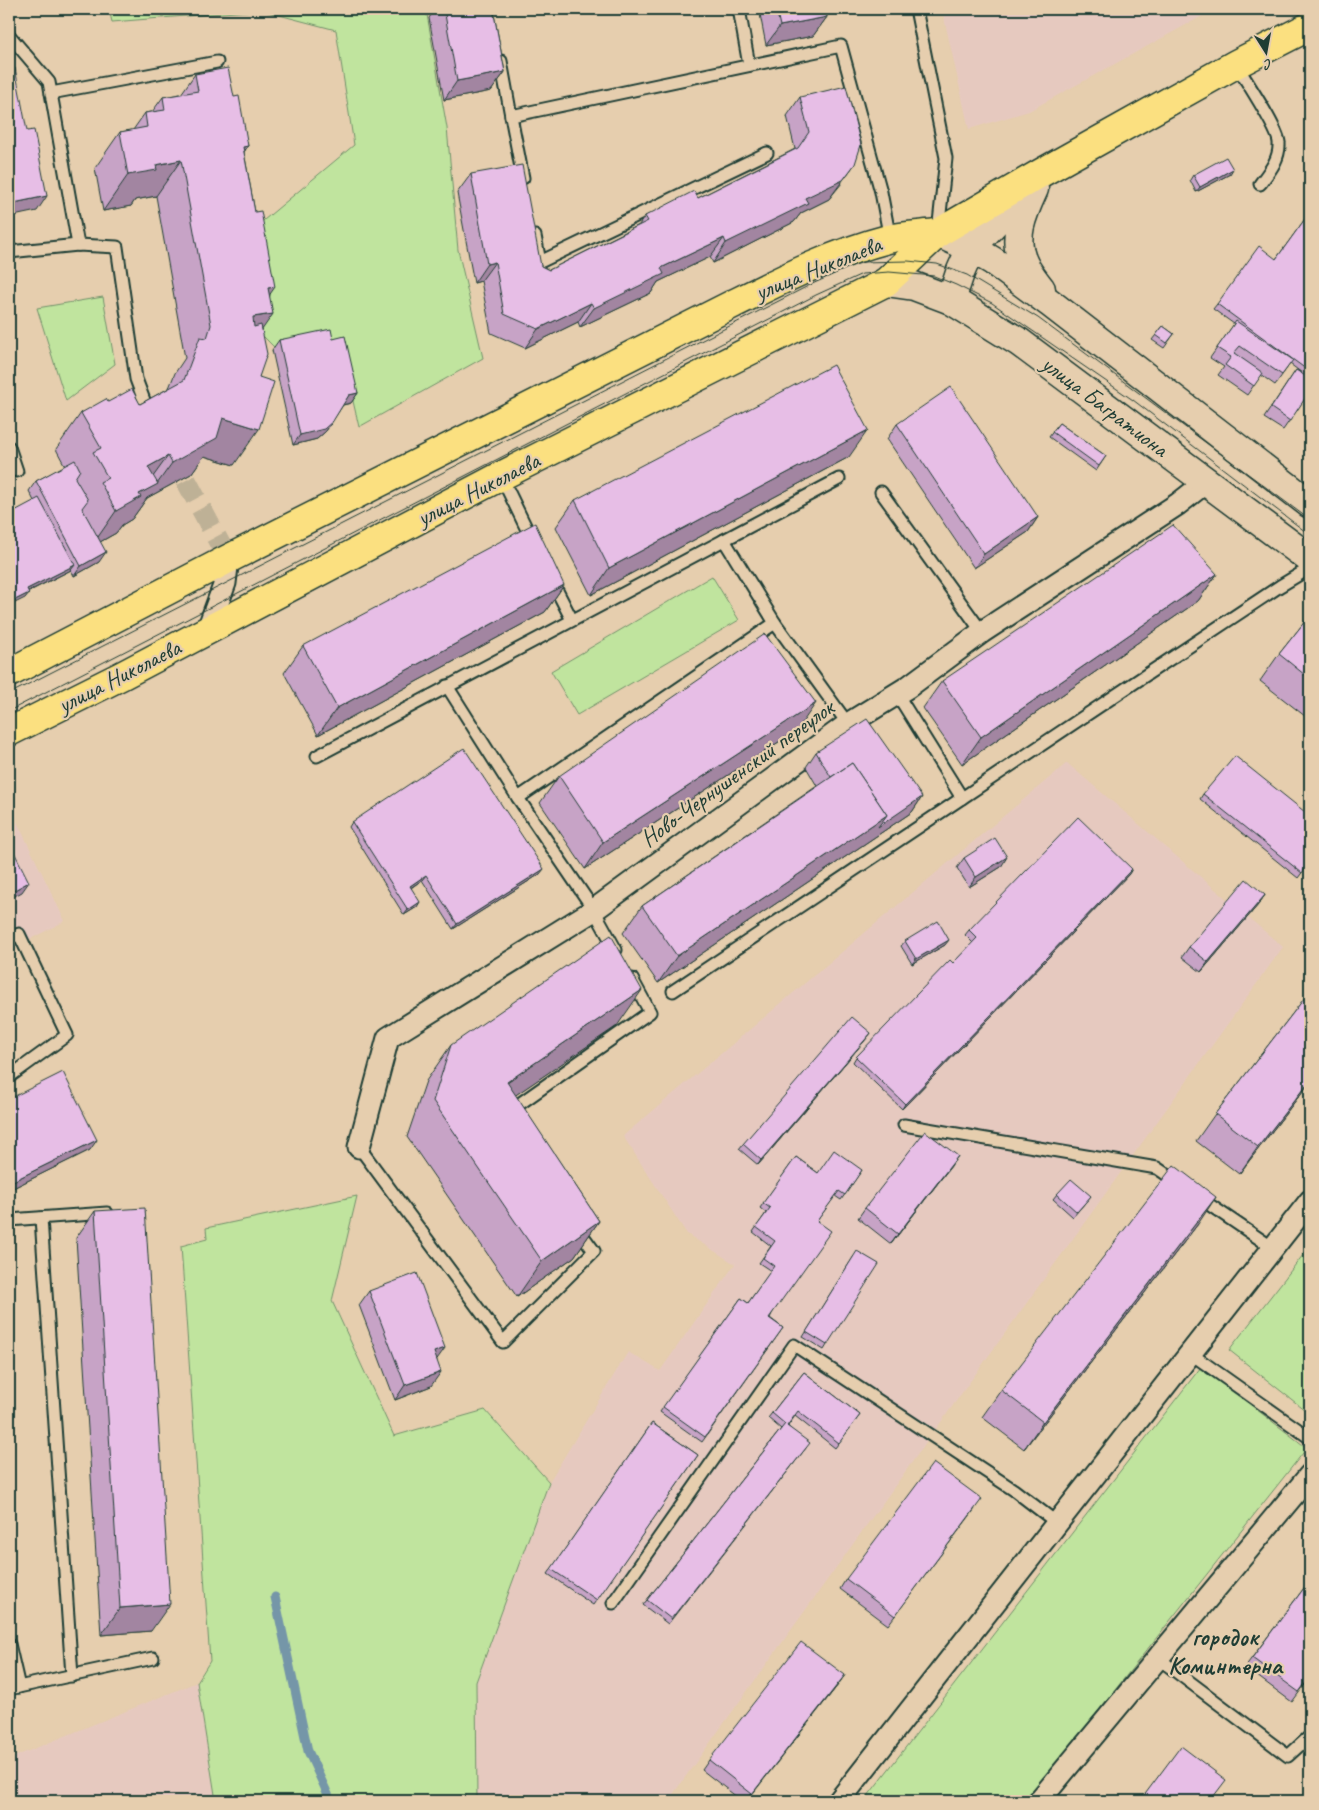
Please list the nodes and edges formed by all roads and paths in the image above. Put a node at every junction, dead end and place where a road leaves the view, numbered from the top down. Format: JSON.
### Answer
{"nodes":[{"id":1,"x":739,"y":9,"type":"edge"},
{"id":2,"x":916,"y":9,"type":"edge"},
{"id":3,"x":1310,"y":26,"type":"edge"},
{"id":4,"x":9,"y":35,"type":"edge"},
{"id":5,"x":499,"y":48,"type":"edge"},
{"id":6,"x":217,"y":62,"type":"dead end"},
{"id":7,"x":1236,"y":64,"type":"junction"},
{"id":8,"x":749,"y":65,"type":"junction"},
{"id":9,"x":51,"y":93,"type":"junction"},
{"id":10,"x":511,"y":116,"type":"junction"},
{"id":11,"x":767,"y":153,"type":"dead end"},
{"id":12,"x":1041,"y":172,"type":"junction"},
{"id":13,"x":1260,"y":184,"type":"dead end"},
{"id":14,"x":527,"y":194,"type":"edge"},
{"id":15,"x":532,"y":223,"type":"edge"},
{"id":16,"x":938,"y":233,"type":"junction"},
{"id":17,"x":890,"y":239,"type":"junction"},
{"id":18,"x":78,"y":245,"type":"junction"},
{"id":19,"x":971,"y":248,"type":"junction"},
{"id":20,"x":9,"y":252,"type":"edge"},
{"id":21,"x":886,"y":282,"type":"junction"},
{"id":22,"x":951,"y":300,"type":"junction"},
{"id":23,"x":1050,"y":303,"type":"junction"},
{"id":24,"x":145,"y":403,"type":"edge"},
{"id":25,"x":9,"y":447,"type":"edge"},
{"id":26,"x":17,"y":471,"type":"dead end"},
{"id":27,"x":500,"y":476,"type":"junction"},
{"id":28,"x":839,"y":479,"type":"edge"},
{"id":29,"x":1206,"y":482,"type":"junction"},
{"id":30,"x":881,"y":492,"type":"dead end"},
{"id":31,"x":1310,"y":504,"type":"edge"},
{"id":32,"x":724,"y":540,"type":"junction"},
{"id":33,"x":536,"y":549,"type":"edge"},
{"id":34,"x":228,"y":559,"type":"junction"},
{"id":35,"x":1310,"y":559,"type":"edge"},
{"id":36,"x":545,"y":567,"type":"edge"},
{"id":37,"x":1310,"y":568,"type":"edge"},
{"id":38,"x":572,"y":620,"type":"junction"},
{"id":39,"x":775,"y":623,"type":"junction"},
{"id":40,"x":208,"y":629,"type":"junction"},
{"id":41,"x":982,"y":632,"type":"junction"},
{"id":42,"x":9,"y":673,"type":"edge"},
{"id":43,"x":447,"y":686,"type":"junction"},
{"id":44,"x":897,"y":694,"type":"junction"},
{"id":45,"x":848,"y":724,"type":"junction"},
{"id":46,"x":9,"y":732,"type":"edge"},
{"id":47,"x":317,"y":756,"type":"dead end"},
{"id":48,"x":518,"y":798,"type":"junction"},
{"id":49,"x":962,"y":798,"type":"junction"},
{"id":50,"x":594,"y":910,"type":"junction"},
{"id":51,"x":9,"y":939,"type":"edge"},
{"id":52,"x":673,"y":991,"type":"dead end"},
{"id":53,"x":9,"y":1077,"type":"edge"},
{"id":54,"x":497,"y":1120,"type":"edge"},
{"id":55,"x":904,"y":1125,"type":"dead end"},
{"id":56,"x":359,"y":1147,"type":"joint"},
{"id":57,"x":1310,"y":1201,"type":"edge"},
{"id":58,"x":116,"y":1212,"type":"edge"},
{"id":59,"x":41,"y":1218,"type":"junction"},
{"id":60,"x":9,"y":1220,"type":"edge"},
{"id":61,"x":571,"y":1220,"type":"edge"},
{"id":62,"x":1273,"y":1248,"type":"junction"},
{"id":63,"x":1190,"y":1354,"type":"junction"},
{"id":64,"x":1310,"y":1438,"type":"edge"},
{"id":65,"x":1310,"y":1474,"type":"edge"},
{"id":66,"x":1057,"y":1523,"type":"junction"},
{"id":67,"x":613,"y":1603,"type":"dead end"},
{"id":68,"x":9,"y":1644,"type":"edge"},
{"id":69,"x":153,"y":1658,"type":"dead end"},
{"id":70,"x":1158,"y":1658,"type":"junction"},
{"id":71,"x":72,"y":1676,"type":"junction"},
{"id":72,"x":14,"y":1688,"type":"edge"},
{"id":73,"x":1310,"y":1736,"type":"edge"},
{"id":74,"x":839,"y":1801,"type":"edge"},
{"id":75,"x":1039,"y":1801,"type":"edge"}],
"edges":[{"from":1,"to":8,"type":"lane"},
{"from":2,"to":16,"type":"lane"},
{"from":3,"to":7,"type":"main road","name":"улица Николаева"},
{"from":4,"to":9,"type":"lane"},
{"from":5,"to":10,"type":"lane"},
{"from":6,"to":9,"type":"lane"},
{"from":7,"to":12,"type":"main road","name":"улица Николаева"},
{"from":7,"to":13,"type":"lane"},
{"from":8,"to":10,"type":"lane"},
{"from":8,"to":17,"type":"lane"},
{"from":9,"to":18,"type":"lane"},
{"from":10,"to":14,"type":"lane"},
{"from":11,"to":15,"type":"lane"},
{"from":12,"to":16,"type":"main road","name":"улица Николаева"},
{"from":12,"to":19,"type":"main road"},
{"from":12,"to":23,"type":"main road"},
{"from":16,"to":17,"type":"main road","name":"улица Николаева"},
{"from":16,"to":19,"type":"main road","name":"улица Багратиона"},
{"from":16,"to":21,"type":"main road","name":"улица Николаева"},
{"from":17,"to":34,"type":"main road","name":"улица Николаева"},
{"from":18,"to":20,"type":"lane"},
{"from":18,"to":24,"type":"lane"},
{"from":19,"to":22,"type":"main road"},
{"from":19,"to":23,"type":"main road","name":"улица Багратиона"},
{"from":21,"to":22,"type":"main road","name":"улица Багратиона"},
{"from":21,"to":27,"type":"main road","name":"улица Николаева"},
{"from":22,"to":29,"type":"main road","name":"улица Багратиона"},
{"from":23,"to":31,"type":"main road","name":"улица Багратиона"},
{"from":25,"to":26,"type":"lane"},
{"from":27,"to":33,"type":"lane"},
{"from":27,"to":40,"type":"main road","name":"улица Николаева"},
{"from":28,"to":32,"type":"lane"},
{"from":29,"to":35,"type":"main road","name":"улица Багратиона"},
{"from":29,"to":41,"type":"street","name":"Ново-Чернушенский переулок"},
{"from":30,"to":41,"type":"lane"},
{"from":32,"to":38,"type":"lane"},
{"from":32,"to":39,"type":"lane"},
{"from":34,"to":40,"type":"street"},
{"from":34,"to":42,"type":"main road","name":"улица Николаева"},
{"from":36,"to":38,"type":"lane"},
{"from":37,"to":49,"type":"lane"},
{"from":38,"to":43,"type":"lane"},
{"from":39,"to":45,"type":"lane"},
{"from":39,"to":48,"type":"lane"},
{"from":40,"to":46,"type":"main road","name":"улица Николаева"},
{"from":41,"to":44,"type":"street","name":"Ново-Чернушенский переулок"},
{"from":43,"to":47,"type":"lane"},
{"from":43,"to":48,"type":"lane"},
{"from":44,"to":45,"type":"street","name":"Ново-Чернушенский переулок"},
{"from":44,"to":49,"type":"lane"},
{"from":45,"to":50,"type":"street","name":"Ново-Чернушенский переулок"},
{"from":48,"to":50,"type":"lane"},
{"from":49,"to":52,"type":"lane"},
{"from":50,"to":54,"type":"lane"},
{"from":50,"to":56,"type":"street","name":"Ново-Чернушенский переулок"},
{"from":51,"to":53,"type":"lane"},
{"from":55,"to":62,"type":"lane"},
{"from":56,"to":61,"type":"lane"},
{"from":57,"to":62,"type":"street"},
{"from":58,"to":59,"type":"lane"},
{"from":59,"to":60,"type":"lane"},
{"from":59,"to":71,"type":"lane"},
{"from":62,"to":63,"type":"street"},
{"from":63,"to":64,"type":"lane"},
{"from":63,"to":66,"type":"street"},
{"from":65,"to":70,"type":"street"},
{"from":66,"to":67,"type":"lane"},
{"from":66,"to":74,"type":"street"},
{"from":68,"to":72,"type":"lane"},
{"from":69,"to":71,"type":"lane"},
{"from":70,"to":73,"type":"lane"},
{"from":70,"to":75,"type":"street"},
{"from":71,"to":72,"type":"lane"}]}
